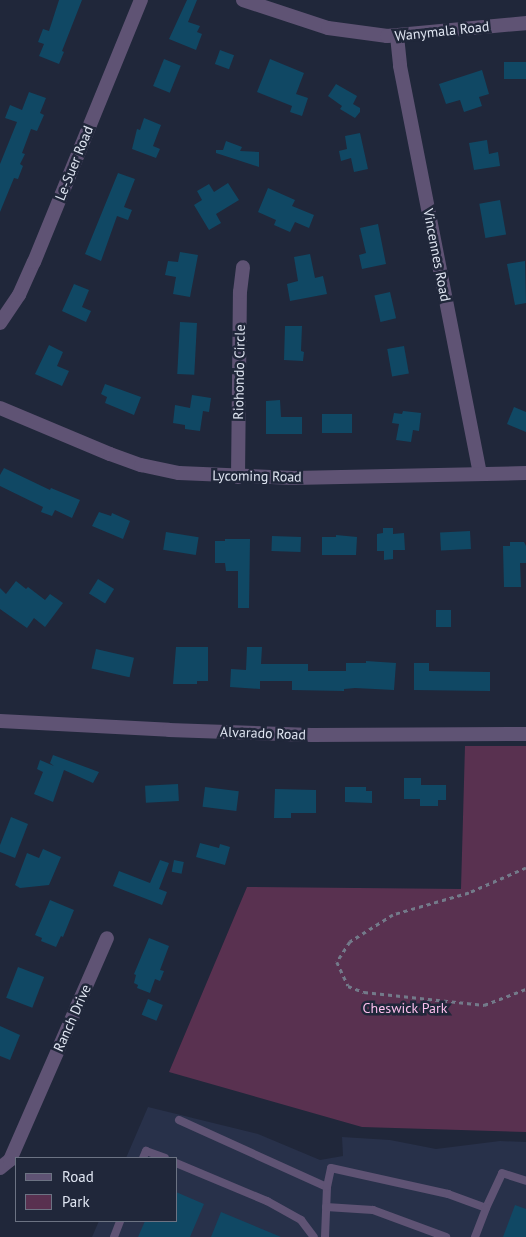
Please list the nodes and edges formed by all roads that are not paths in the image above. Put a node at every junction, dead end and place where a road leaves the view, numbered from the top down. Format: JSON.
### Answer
{"nodes":[{"id":1,"x":141,"y":0,"type":"edge"},
{"id":2,"x":243,"y":0,"type":"edge"},
{"id":3,"x":526,"y":23,"type":"edge"},
{"id":4,"x":397,"y":36,"type":"junction"},
{"id":5,"x":243,"y":267,"type":"dead end"},
{"id":6,"x":0,"y":323,"type":"edge"},
{"id":7,"x":0,"y":408,"type":"edge"},
{"id":8,"x":526,"y":473,"type":"edge"},
{"id":9,"x":480,"y":474,"type":"junction"},
{"id":10,"x":238,"y":477,"type":"junction"},
{"id":11,"x":0,"y":721,"type":"edge"},
{"id":12,"x":526,"y":734,"type":"edge"},
{"id":13,"x":107,"y":938,"type":"dead end"},
{"id":14,"x":179,"y":1120,"type":"dead end"},
{"id":15,"x":143,"y":1157,"type":"edge"},
{"id":16,"x":163,"y":1157,"type":"edge"},
{"id":17,"x":178,"y":1164,"type":"edge"},
{"id":18,"x":0,"y":1168,"type":"edge"},
{"id":19,"x":526,"y":1181,"type":"edge"},
{"id":20,"x":327,"y":1187,"type":"junction"},
{"id":21,"x":326,"y":1207,"type":"junction"},
{"id":22,"x":486,"y":1208,"type":"junction"},
{"id":23,"x":120,"y":1222,"type":"edge"},
{"id":24,"x":114,"y":1237,"type":"edge"},
{"id":25,"x":314,"y":1237,"type":"edge"},
{"id":26,"x":324,"y":1237,"type":"edge"},
{"id":27,"x":446,"y":1237,"type":"edge"},
{"id":28,"x":475,"y":1237,"type":"edge"}],
"edges":[{"from":1,"to":6,"type":"street","name":"Le-Suer Road"},
{"from":2,"to":4,"type":"street","name":"Wanymala Road"},
{"from":3,"to":4,"type":"street","name":"Wanymala Road"},
{"from":4,"to":9,"type":"street","name":"Vincennes Road"},
{"from":5,"to":10,"type":"street","name":"Riohondo Circle"},
{"from":7,"to":10,"type":"street","name":"Lycoming Road"},
{"from":8,"to":9,"type":"street","name":"Lycoming Road"},
{"from":9,"to":10,"type":"street","name":"Lycoming Road"},
{"from":11,"to":12,"type":"street","name":"Alvarado Road"},
{"from":13,"to":18,"type":"street","name":"Ranch Drive"},
{"from":14,"to":20,"type":"lane"},
{"from":15,"to":16,"type":"lane"},
{"from":17,"to":25,"type":"lane"},
{"from":19,"to":22,"type":"lane"},
{"from":20,"to":21,"type":"lane"},
{"from":20,"to":22,"type":"lane"},
{"from":21,"to":26,"type":"lane"},
{"from":21,"to":27,"type":"lane"},
{"from":22,"to":28,"type":"lane"},
{"from":23,"to":24,"type":"lane"}]}
